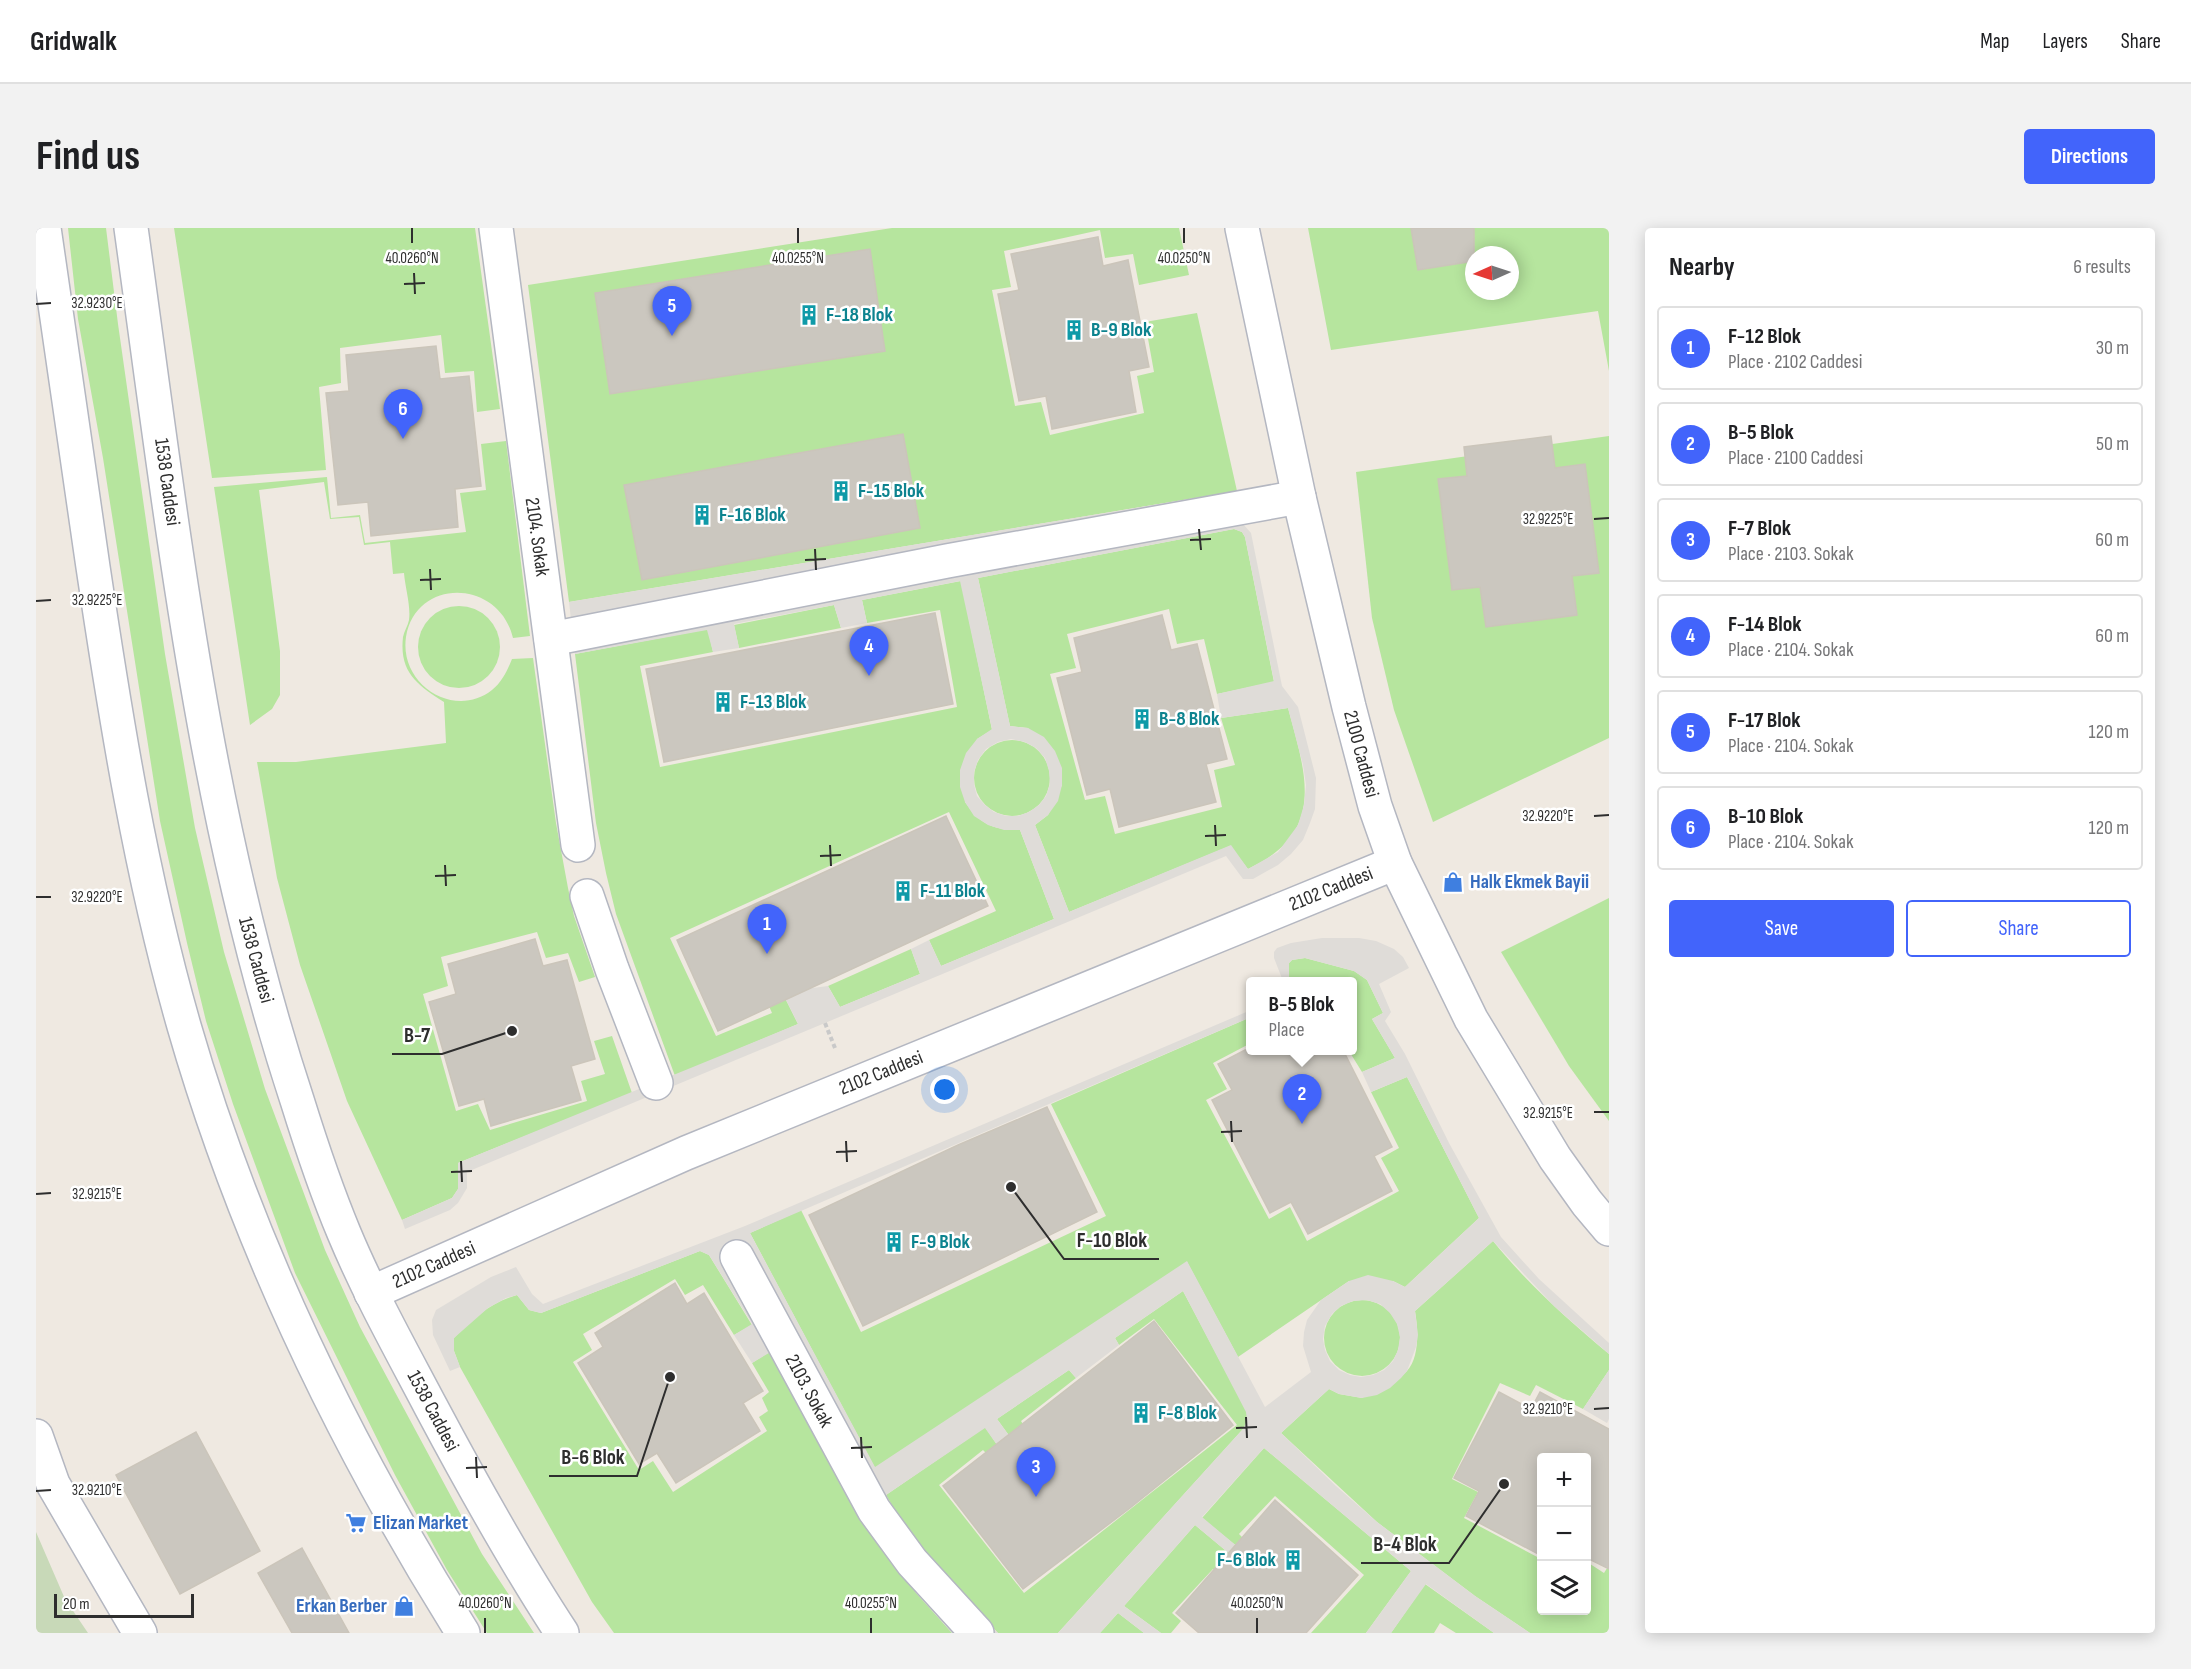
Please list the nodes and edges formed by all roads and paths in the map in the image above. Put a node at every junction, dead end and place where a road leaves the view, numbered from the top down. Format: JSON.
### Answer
{"nodes":[{"id":1,"x":44,"y":228,"type":"edge"},
{"id":2,"x":131,"y":228,"type":"edge"},
{"id":3,"x":496,"y":228,"type":"edge"},
{"id":4,"x":1242,"y":228,"type":"edge"},
{"id":5,"x":1299,"y":497,"type":"junction"},
{"id":6,"x":550,"y":639,"type":"junction"},
{"id":7,"x":578,"y":845,"type":"dead end"},
{"id":8,"x":1395,"y":863,"type":"junction"},
{"id":9,"x":587,"y":896,"type":"dead end"},
{"id":10,"x":656,"y":1083,"type":"dead end"},
{"id":11,"x":1609,"y":1229,"type":"edge"},
{"id":12,"x":737,"y":1257,"type":"dead end"},
{"id":13,"x":371,"y":1293,"type":"junction"},
{"id":14,"x":36,"y":1436,"type":"edge"},
{"id":15,"x":140,"y":1633,"type":"edge"},
{"id":16,"x":463,"y":1633,"type":"edge"},
{"id":17,"x":562,"y":1633,"type":"edge"},
{"id":18,"x":977,"y":1633,"type":"edge"}],
"edges":[{"from":1,"to":16,"type":"street"},
{"from":2,"to":13,"type":"street","name":"1538 Caddesi"},
{"from":3,"to":6,"type":"street","name":"2104. Sokak"},
{"from":4,"to":5,"type":"street","name":"2100 Caddesi"},
{"from":5,"to":6,"type":"street"},
{"from":5,"to":8,"type":"street","name":"2100 Caddesi"},
{"from":6,"to":7,"type":"street","name":"2104. Sokak"},
{"from":8,"to":11,"type":"street","name":"2100 Caddesi"},
{"from":8,"to":13,"type":"street","name":"2102 Caddesi"},
{"from":9,"to":10,"type":"street"},
{"from":12,"to":18,"type":"street","name":"2103. Sokak"},
{"from":13,"to":17,"type":"street","name":"1538 Caddesi"},
{"from":14,"to":15,"type":"street"}]}
